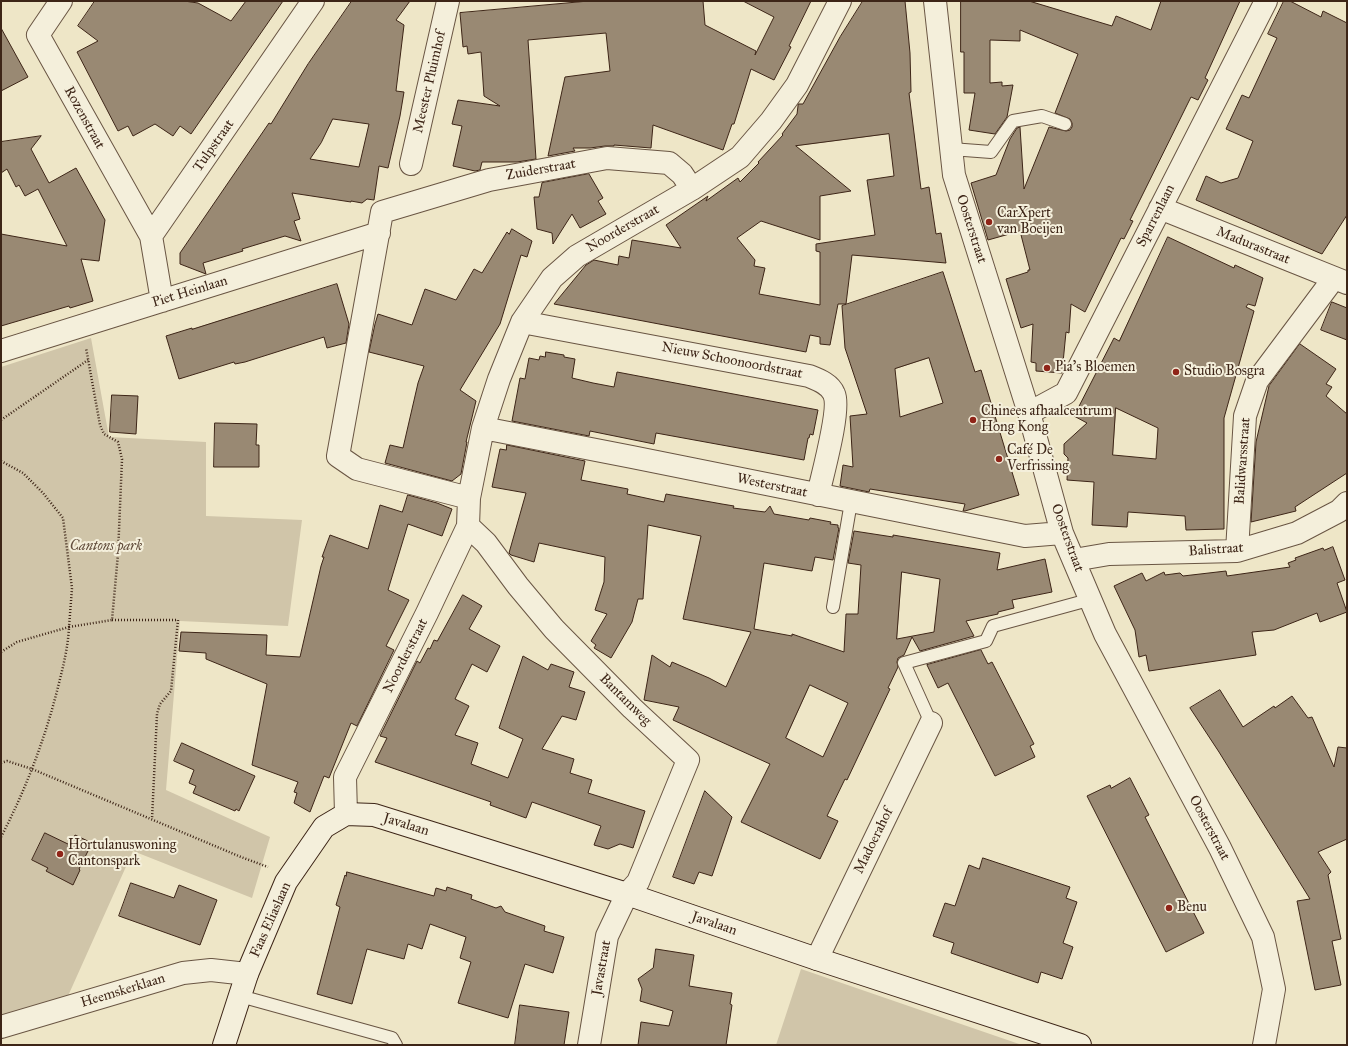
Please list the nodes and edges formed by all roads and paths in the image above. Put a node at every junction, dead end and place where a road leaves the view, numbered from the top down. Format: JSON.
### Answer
{"nodes":[{"id":1,"x":62,"y":1,"type":"edge"},
{"id":2,"x":313,"y":1,"type":"edge"},
{"id":3,"x":448,"y":1,"type":"edge"},
{"id":4,"x":840,"y":1,"type":"edge"},
{"id":5,"x":935,"y":1,"type":"edge"},
{"id":6,"x":1266,"y":1,"type":"edge"},
{"id":7,"x":1065,"y":124,"type":"dead end"},
{"id":8,"x":951,"y":149,"type":"junction"},
{"id":9,"x":411,"y":164,"type":"dead end"},
{"id":10,"x":692,"y":190,"type":"junction"},
{"id":11,"x":1160,"y":208,"type":"junction"},
{"id":12,"x":380,"y":222,"type":"junction"},
{"id":13,"x":151,"y":236,"type":"junction"},
{"id":14,"x":1341,"y":281,"type":"edge"},
{"id":15,"x":162,"y":301,"type":"junction"},
{"id":16,"x":522,"y":322,"type":"junction"},
{"id":17,"x":82,"y":325,"type":"junction"},
{"id":18,"x":1,"y":351,"type":"edge"},
{"id":19,"x":88,"y":360,"type":"junction"},
{"id":20,"x":1029,"y":414,"type":"junction"},
{"id":21,"x":1,"y":420,"type":"edge"},
{"id":22,"x":483,"y":428,"type":"junction"},
{"id":23,"x":1,"y":462,"type":"edge"},
{"id":24,"x":818,"y":495,"type":"junction"},
{"id":25,"x":469,"y":498,"type":"junction"},
{"id":26,"x":851,"y":502,"type":"junction"},
{"id":27,"x":1347,"y":503,"type":"edge"},
{"id":28,"x":468,"y":526,"type":"junction"},
{"id":29,"x":1062,"y":533,"type":"junction"},
{"id":30,"x":1237,"y":551,"type":"junction"},
{"id":31,"x":1074,"y":560,"type":"junction"},
{"id":32,"x":1092,"y":599,"type":"junction"},
{"id":33,"x":833,"y":607,"type":"dead end"},
{"id":34,"x":112,"y":620,"type":"junction"},
{"id":35,"x":69,"y":627,"type":"junction"},
{"id":36,"x":1,"y":652,"type":"edge"},
{"id":37,"x":931,"y":723,"type":"joint"},
{"id":38,"x":1,"y":763,"type":"edge"},
{"id":39,"x":32,"y":769,"type":"junction"},
{"id":40,"x":346,"y":814,"type":"junction"},
{"id":41,"x":152,"y":820,"type":"junction"},
{"id":42,"x":1,"y":837,"type":"edge"},
{"id":43,"x":291,"y":875,"type":"junction"},
{"id":44,"x":627,"y":894,"type":"junction"},
{"id":45,"x":817,"y":959,"type":"junction"},
{"id":46,"x":247,"y":974,"type":"junction"},
{"id":47,"x":240,"y":996,"type":"junction"},
{"id":48,"x":1,"y":1027,"type":"edge"},
{"id":49,"x":1067,"y":1043,"type":"edge"},
{"id":50,"x":224,"y":1045,"type":"edge"},
{"id":51,"x":396,"y":1045,"type":"edge"},
{"id":52,"x":589,"y":1045,"type":"edge"},
{"id":53,"x":1264,"y":1045,"type":"edge"}],
"edges":[{"from":1,"to":13,"type":"street","name":"Rozenstraat"},
{"from":2,"to":13,"type":"street","name":"Tulpstraat"},
{"from":3,"to":9,"type":"street","name":"Meester Pluimhof"},
{"from":4,"to":10,"type":"street","name":"Noorderstraat"},
{"from":5,"to":8,"type":"street","name":"Oosterstraat"},
{"from":6,"to":11,"type":"street","name":"Sparrenlaan"},
{"from":7,"to":8,"type":"lane"},
{"from":8,"to":20,"type":"street","name":"Oosterstraat"},
{"from":10,"to":12,"type":"street","name":"Zuiderstraat"},
{"from":10,"to":16,"type":"street","name":"Noorderstraat"},
{"from":11,"to":14,"type":"street","name":"Madurastraat"},
{"from":11,"to":20,"type":"street","name":"Sparrenlaan"},
{"from":12,"to":15,"type":"street","name":"Piet Heinlaan"},
{"from":12,"to":25,"type":"street"},
{"from":13,"to":15,"type":"street"},
{"from":14,"to":30,"type":"street","name":"Balidwarsstraat"},
{"from":15,"to":17,"type":"street","name":"Piet Heinlaan"},
{"from":16,"to":22,"type":"street","name":"Noorderstraat"},
{"from":16,"to":24,"type":"street","name":"Nieuw Schoonoordstraat"},
{"from":17,"to":18,"type":"street","name":"Piet Heinlaan"},
{"from":17,"to":19,"type":"path"},
{"from":19,"to":21,"type":"path"},
{"from":19,"to":34,"type":"path"},
{"from":20,"to":29,"type":"street","name":"Oosterstraat"},
{"from":22,"to":24,"type":"street","name":"Westerstraat"},
{"from":22,"to":25,"type":"street","name":"Noorderstraat"},
{"from":23,"to":35,"type":"path"},
{"from":24,"to":26,"type":"street","name":"Westerstraat"},
{"from":25,"to":28,"type":"street","name":"Noorderstraat"},
{"from":26,"to":29,"type":"street","name":"Westerstraat"},
{"from":26,"to":33,"type":"lane"},
{"from":27,"to":30,"type":"street","name":"Balistraat"},
{"from":28,"to":40,"type":"street","name":"Noorderstraat"},
{"from":28,"to":44,"type":"street","name":"Bantamweg"},
{"from":29,"to":31,"type":"street","name":"Oosterstraat"},
{"from":30,"to":31,"type":"street","name":"Balistraat"},
{"from":31,"to":32,"type":"street","name":"Oosterstraat"},
{"from":32,"to":37,"type":"lane"},
{"from":32,"to":53,"type":"street","name":"Oosterstraat"},
{"from":34,"to":35,"type":"path"},
{"from":34,"to":41,"type":"path"},
{"from":35,"to":36,"type":"path"},
{"from":35,"to":39,"type":"path"},
{"from":37,"to":45,"type":"street","name":"Madoerahof"},
{"from":38,"to":39,"type":"path"},
{"from":39,"to":41,"type":"path"},
{"from":39,"to":42,"type":"path"},
{"from":40,"to":43,"type":"street","name":"Faas Eliaslaan"},
{"from":40,"to":44,"type":"street","name":"Javalaan"},
{"from":41,"to":43,"type":"path"},
{"from":43,"to":46,"type":"street","name":"Faas Eliaslaan"},
{"from":44,"to":45,"type":"street","name":"Javalaan"},
{"from":44,"to":52,"type":"street","name":"Javastraat"},
{"from":45,"to":49,"type":"street","name":"Javalaan"},
{"from":46,"to":47,"type":"street","name":"Faas Eliaslaan"},
{"from":46,"to":48,"type":"street","name":"Heemskerklaan"},
{"from":47,"to":50,"type":"street","name":"Faas Eliaslaan"},
{"from":47,"to":51,"type":"lane"}]}
